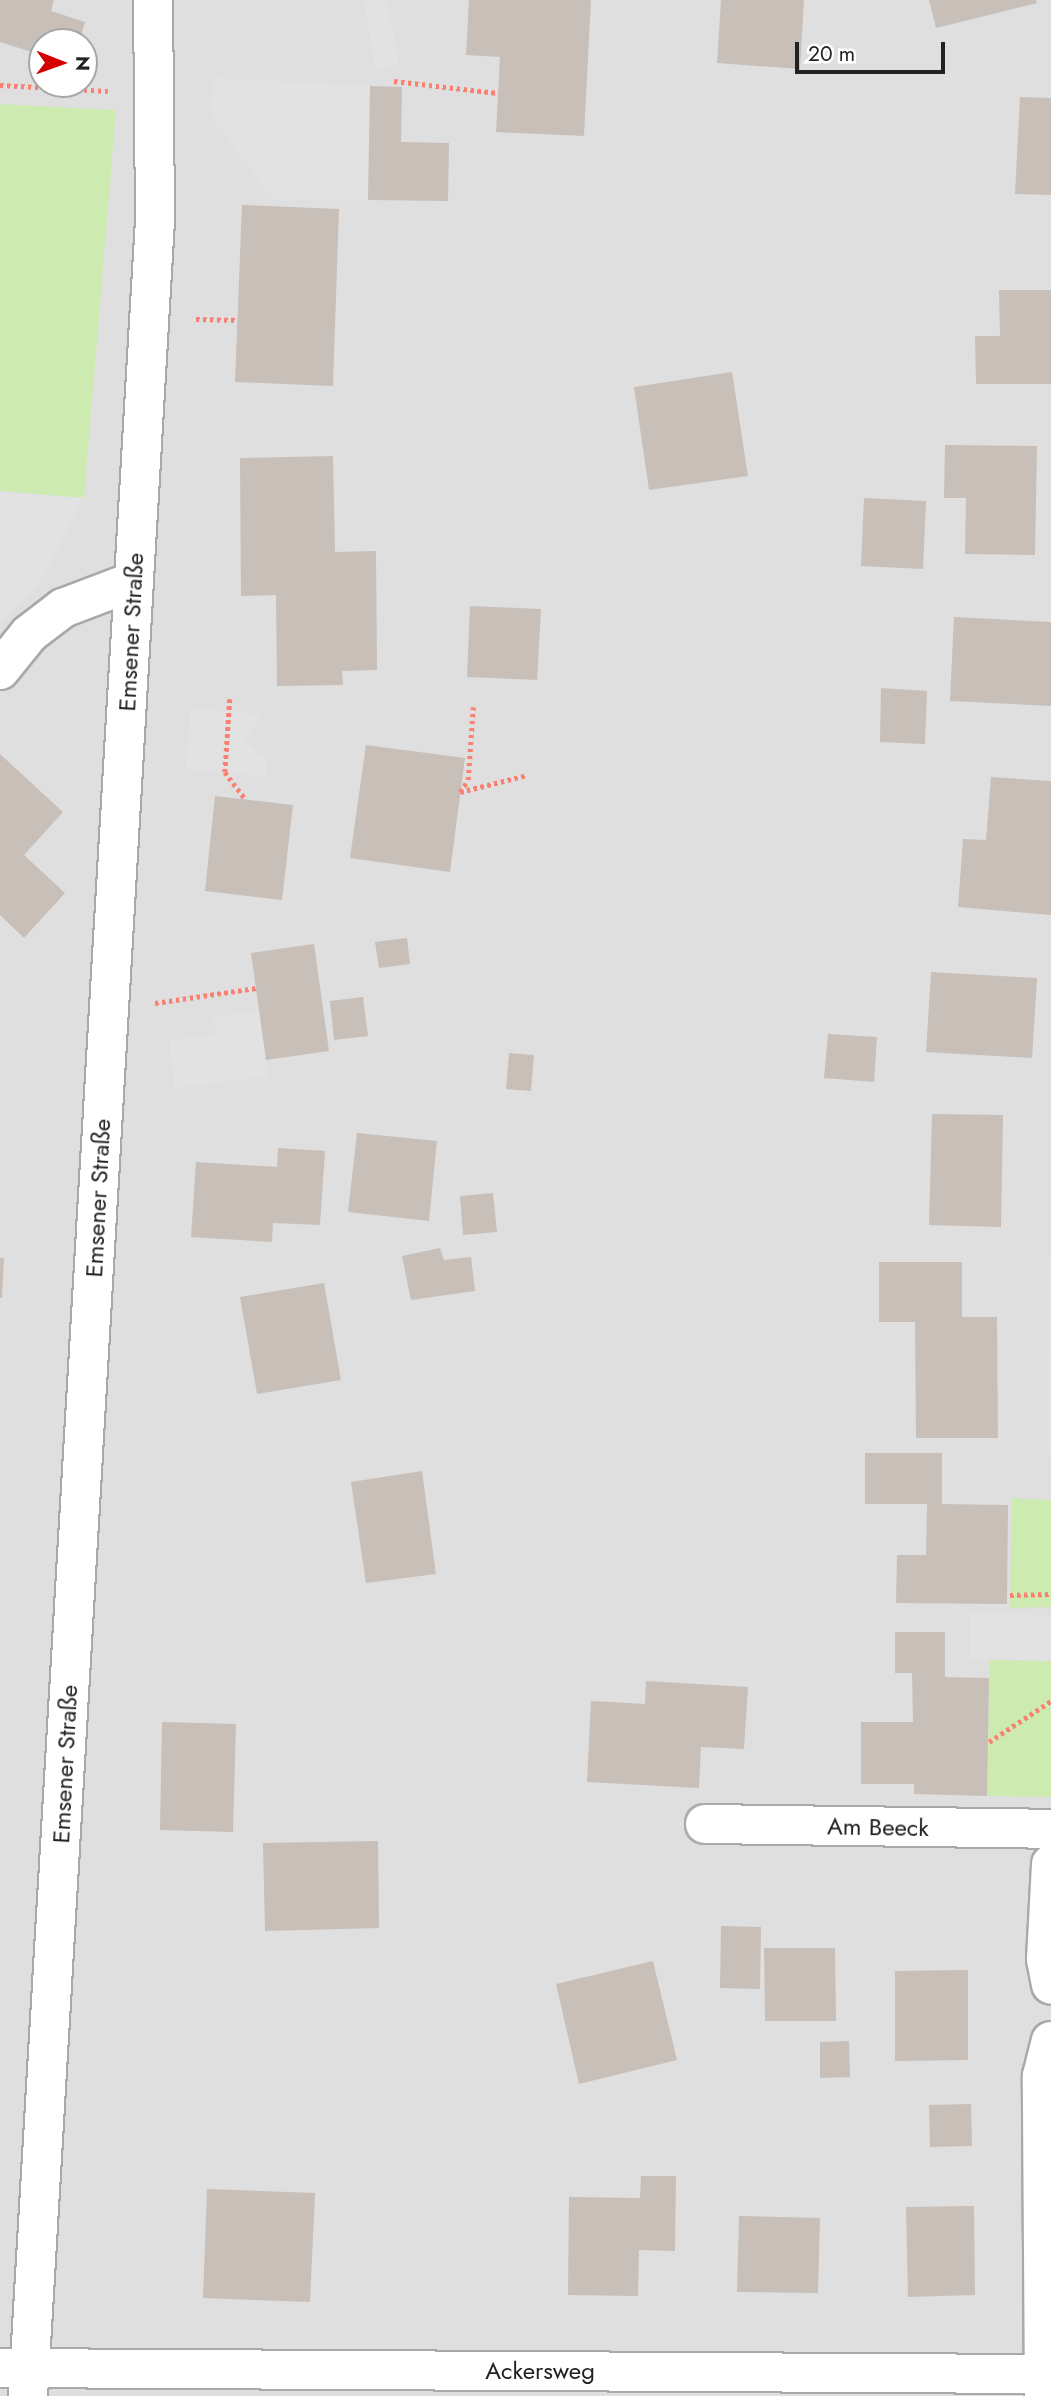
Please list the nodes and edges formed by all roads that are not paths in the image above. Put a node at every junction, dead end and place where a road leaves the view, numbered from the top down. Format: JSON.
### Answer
{"nodes":[{"id":1,"x":153,"y":0,"type":"edge"},
{"id":2,"x":134,"y":581,"type":"junction"},
{"id":3,"x":0,"y":670,"type":"edge"},
{"id":4,"x":705,"y":1825,"type":"dead end"},
{"id":5,"x":1051,"y":1829,"type":"edge"},
{"id":6,"x":1051,"y":1864,"type":"edge"},
{"id":7,"x":1051,"y":1985,"type":"edge"},
{"id":8,"x":1051,"y":2041,"type":"edge"},
{"id":9,"x":19,"y":2377,"type":"edge"},
{"id":10,"x":1047,"y":2381,"type":"edge"}],
"edges":[{"from":1,"to":2,"type":"street","name":"Emsener Straße"},
{"from":2,"to":3,"type":"street"},
{"from":2,"to":9,"type":"street","name":"Emsener Straße"},
{"from":4,"to":5,"type":"street","name":"Am Beeck"},
{"from":6,"to":7,"type":"street"},
{"from":8,"to":10,"type":"street"},
{"from":9,"to":10,"type":"street","name":"Ackersweg"}]}
